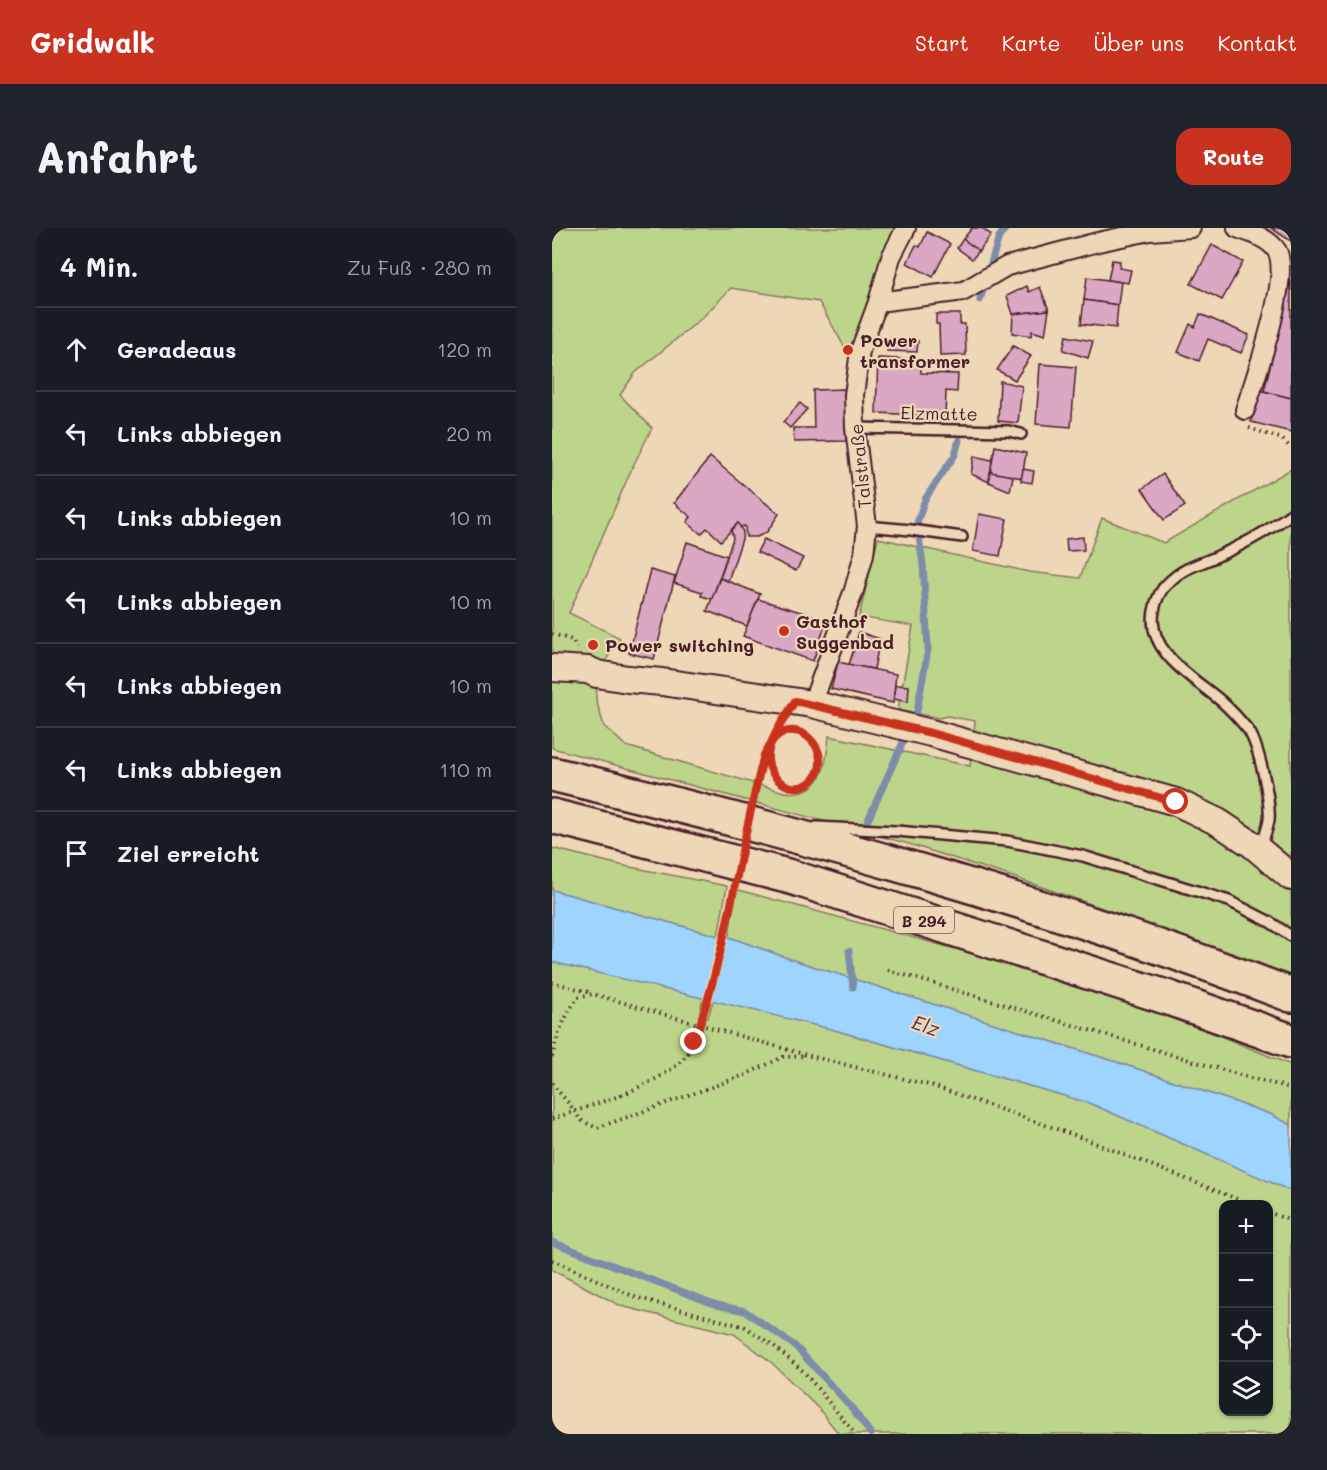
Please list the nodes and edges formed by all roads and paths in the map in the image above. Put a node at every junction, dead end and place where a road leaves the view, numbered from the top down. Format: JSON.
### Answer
{"nodes":[{"id":1,"x":906,"y":228,"type":"edge"},
{"id":2,"x":1191,"y":228,"type":"edge"},
{"id":3,"x":1237,"y":228,"type":"edge"},
{"id":4,"x":878,"y":302,"type":"junction"},
{"id":5,"x":1245,"y":410,"type":"joint"},
{"id":6,"x":855,"y":428,"type":"junction"},
{"id":7,"x":1022,"y":434,"type":"dead end"},
{"id":8,"x":1291,"y":448,"type":"edge"},
{"id":9,"x":1291,"y":514,"type":"edge"},
{"id":10,"x":867,"y":526,"type":"junction"},
{"id":11,"x":962,"y":537,"type":"dead end"},
{"id":12,"x":552,"y":668,"type":"edge"},
{"id":13,"x":804,"y":702,"type":"junction"},
{"id":14,"x":552,"y":774,"type":"edge"},
{"id":15,"x":552,"y":816,"type":"edge"},
{"id":16,"x":799,"y":828,"type":"dead end"},
{"id":17,"x":810,"y":828,"type":"dead end"},
{"id":18,"x":766,"y":829,"type":"junction"},
{"id":19,"x":1264,"y":838,"type":"dead end"},
{"id":20,"x":1291,"y":877,"type":"edge"},
{"id":21,"x":1291,"y":936,"type":"edge"},
{"id":22,"x":888,"y":970,"type":"dead end"},
{"id":23,"x":552,"y":982,"type":"edge"},
{"id":24,"x":593,"y":994,"type":"junction"},
{"id":25,"x":1291,"y":994,"type":"edge"},
{"id":26,"x":1291,"y":1041,"type":"edge"},
{"id":27,"x":810,"y":1056,"type":"junction"},
{"id":28,"x":552,"y":1057,"type":"edge"},
{"id":29,"x":552,"y":1083,"type":"edge"},
{"id":30,"x":1291,"y":1088,"type":"edge"},
{"id":31,"x":575,"y":1110,"type":"junction"},
{"id":32,"x":552,"y":1119,"type":"edge"},
{"id":33,"x":1240,"y":1200,"type":"edge"},
{"id":34,"x":1273,"y":1214,"type":"edge"},
{"id":35,"x":1291,"y":1221,"type":"edge"},
{"id":36,"x":552,"y":1260,"type":"edge"},
{"id":37,"x":855,"y":1434,"type":"edge"}],
"edges":[{"from":1,"to":4,"type":"street","name":"Talstraße"},
{"from":2,"to":4,"type":"street"},
{"from":3,"to":5,"type":"street"},
{"from":4,"to":6,"type":"street","name":"Talstraße"},
{"from":5,"to":8,"type":"path"},
{"from":6,"to":7,"type":"lane","name":"Elzmatte"},
{"from":6,"to":10,"type":"street","name":"Talstraße"},
{"from":9,"to":19,"type":"lane"},
{"from":10,"to":11,"type":"lane"},
{"from":10,"to":13,"type":"street","name":"Talstraße"},
{"from":12,"to":13,"type":"street"},
{"from":13,"to":20,"type":"street"},
{"from":13,"to":31,"type":"path","bridge":true},
{"from":14,"to":18,"type":"highway","number":"B 294"},
{"from":15,"to":26,"type":"highway","number":"B 294"},
{"from":16,"to":18,"type":"lane"},
{"from":17,"to":21,"type":"lane"},
{"from":18,"to":25,"type":"highway","number":"B 294"},
{"from":22,"to":30,"type":"path"},
{"from":23,"to":24,"type":"path"},
{"from":24,"to":27,"type":"path"},
{"from":24,"to":28,"type":"path"},
{"from":27,"to":31,"type":"path"},
{"from":27,"to":33,"type":"path"},
{"from":29,"to":31,"type":"path"},
{"from":31,"to":32,"type":"path"},
{"from":34,"to":35,"type":"path"},
{"from":36,"to":37,"type":"path"}]}
